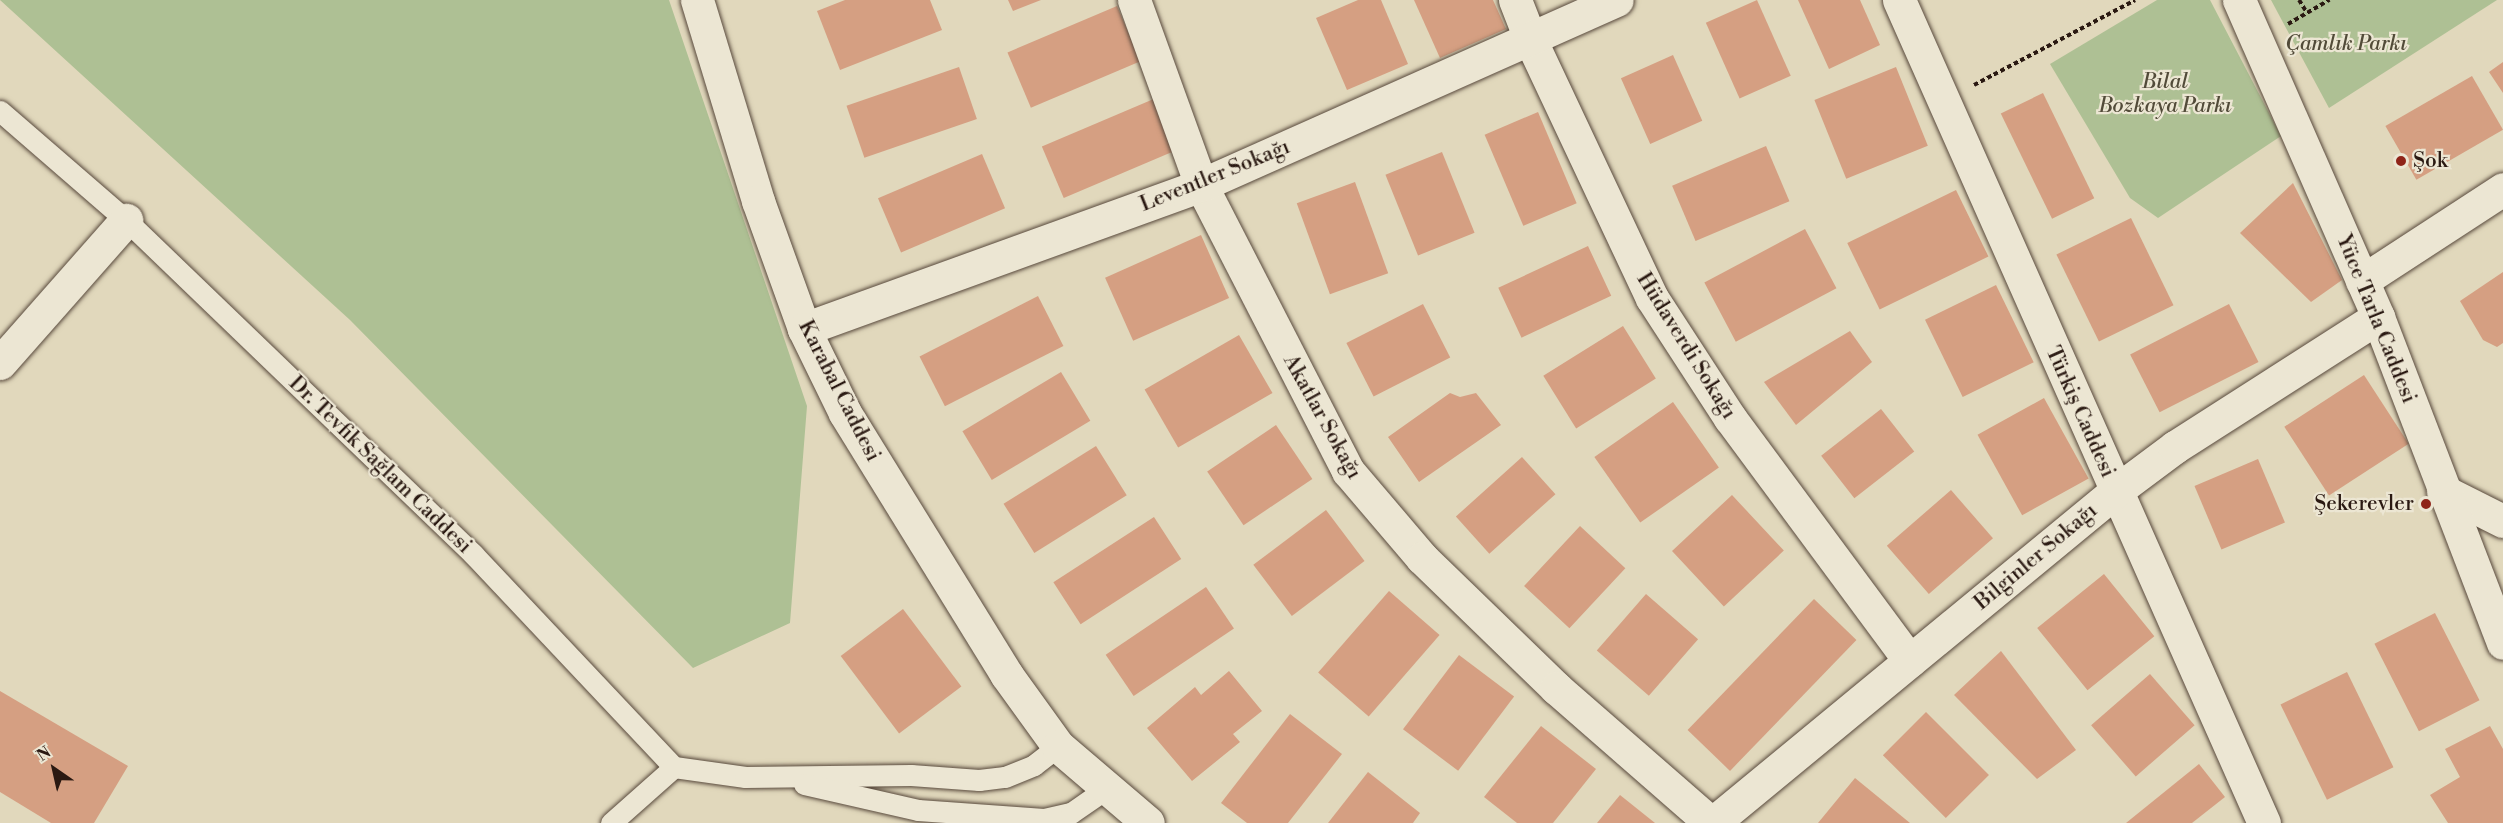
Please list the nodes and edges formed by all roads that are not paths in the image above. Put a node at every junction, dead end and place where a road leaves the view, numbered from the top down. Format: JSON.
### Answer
{"nodes":[{"id":1,"x":697,"y":0,"type":"edge"},
{"id":2,"x":1134,"y":0,"type":"edge"},
{"id":3,"x":1515,"y":0,"type":"edge"},
{"id":4,"x":1617,"y":0,"type":"edge"},
{"id":5,"x":1899,"y":0,"type":"edge"},
{"id":6,"x":2239,"y":0,"type":"edge"},
{"id":7,"x":1531,"y":41,"type":"junction"},
{"id":8,"x":0,"y":111,"type":"edge"},
{"id":9,"x":1201,"y":185,"type":"junction"},
{"id":10,"x":2503,"y":189,"type":"edge"},
{"id":11,"x":126,"y":220,"type":"junction"},
{"id":12,"x":2362,"y":281,"type":"junction"},
{"id":13,"x":2378,"y":317,"type":"junction"},
{"id":14,"x":804,"y":328,"type":"junction"},
{"id":15,"x":2,"y":358,"type":"edge"},
{"id":16,"x":2116,"y":491,"type":"junction"},
{"id":17,"x":2443,"y":491,"type":"junction"},
{"id":18,"x":2503,"y":521,"type":"edge"},
{"id":19,"x":2503,"y":643,"type":"edge"},
{"id":20,"x":1911,"y":662,"type":"junction"},
{"id":21,"x":1058,"y":746,"type":"junction"},
{"id":22,"x":674,"y":767,"type":"junction"},
{"id":23,"x":771,"y":777,"type":"junction"},
{"id":24,"x":1107,"y":788,"type":"junction"},
{"id":25,"x":611,"y":823,"type":"edge"},
{"id":26,"x":1148,"y":823,"type":"edge"},
{"id":27,"x":1712,"y":823,"type":"edge"},
{"id":28,"x":2264,"y":823,"type":"edge"}],
"edges":[{"from":1,"to":14,"type":"street","name":"Karabal Caddesi"},
{"from":2,"to":9,"type":"street","name":"Akatlar Sokağı"},
{"from":3,"to":7,"type":"street","name":"Hüdaverdi Sokağı"},
{"from":4,"to":7,"type":"street","name":"Leventler Sokağı"},
{"from":5,"to":16,"type":"street","name":"Türkiş Caddesi"},
{"from":6,"to":12,"type":"street","name":"Yüce Tarla Caddesi"},
{"from":7,"to":9,"type":"street","name":"Leventler Sokağı"},
{"from":7,"to":20,"type":"street","name":"Hüdaverdi Sokağı"},
{"from":8,"to":11,"type":"lane","name":"Dr. Tevfik Sağlam Caddesi"},
{"from":9,"to":14,"type":"street","name":"Leventler Sokağı"},
{"from":9,"to":27,"type":"street","name":"Akatlar Sokağı"},
{"from":10,"to":12,"type":"street"},
{"from":11,"to":15,"type":"street"},
{"from":11,"to":22,"type":"lane","name":"Dr. Tevfik Sağlam Caddesi"},
{"from":12,"to":13,"type":"street","name":"Yüce Tarla Caddesi"},
{"from":13,"to":16,"type":"street","name":"Bilginler Sokağı"},
{"from":13,"to":17,"type":"street","name":"Yüce Tarla Caddesi"},
{"from":14,"to":21,"type":"street","name":"Karabal Caddesi"},
{"from":16,"to":20,"type":"street","name":"Bilginler Sokağı"},
{"from":16,"to":28,"type":"street","name":"Türkiş Caddesi"},
{"from":17,"to":18,"type":"street"},
{"from":17,"to":19,"type":"street","name":"Yüce Tarla Caddesi"},
{"from":20,"to":27,"type":"street","name":"Bilginler Sokağı"},
{"from":21,"to":23,"type":"lane"},
{"from":21,"to":24,"type":"street","name":"Karabal Caddesi"},
{"from":22,"to":23,"type":"lane"},
{"from":22,"to":25,"type":"lane"},
{"from":23,"to":24,"type":"lane"},
{"from":24,"to":26,"type":"street","name":"Karabal Caddesi"}]}
